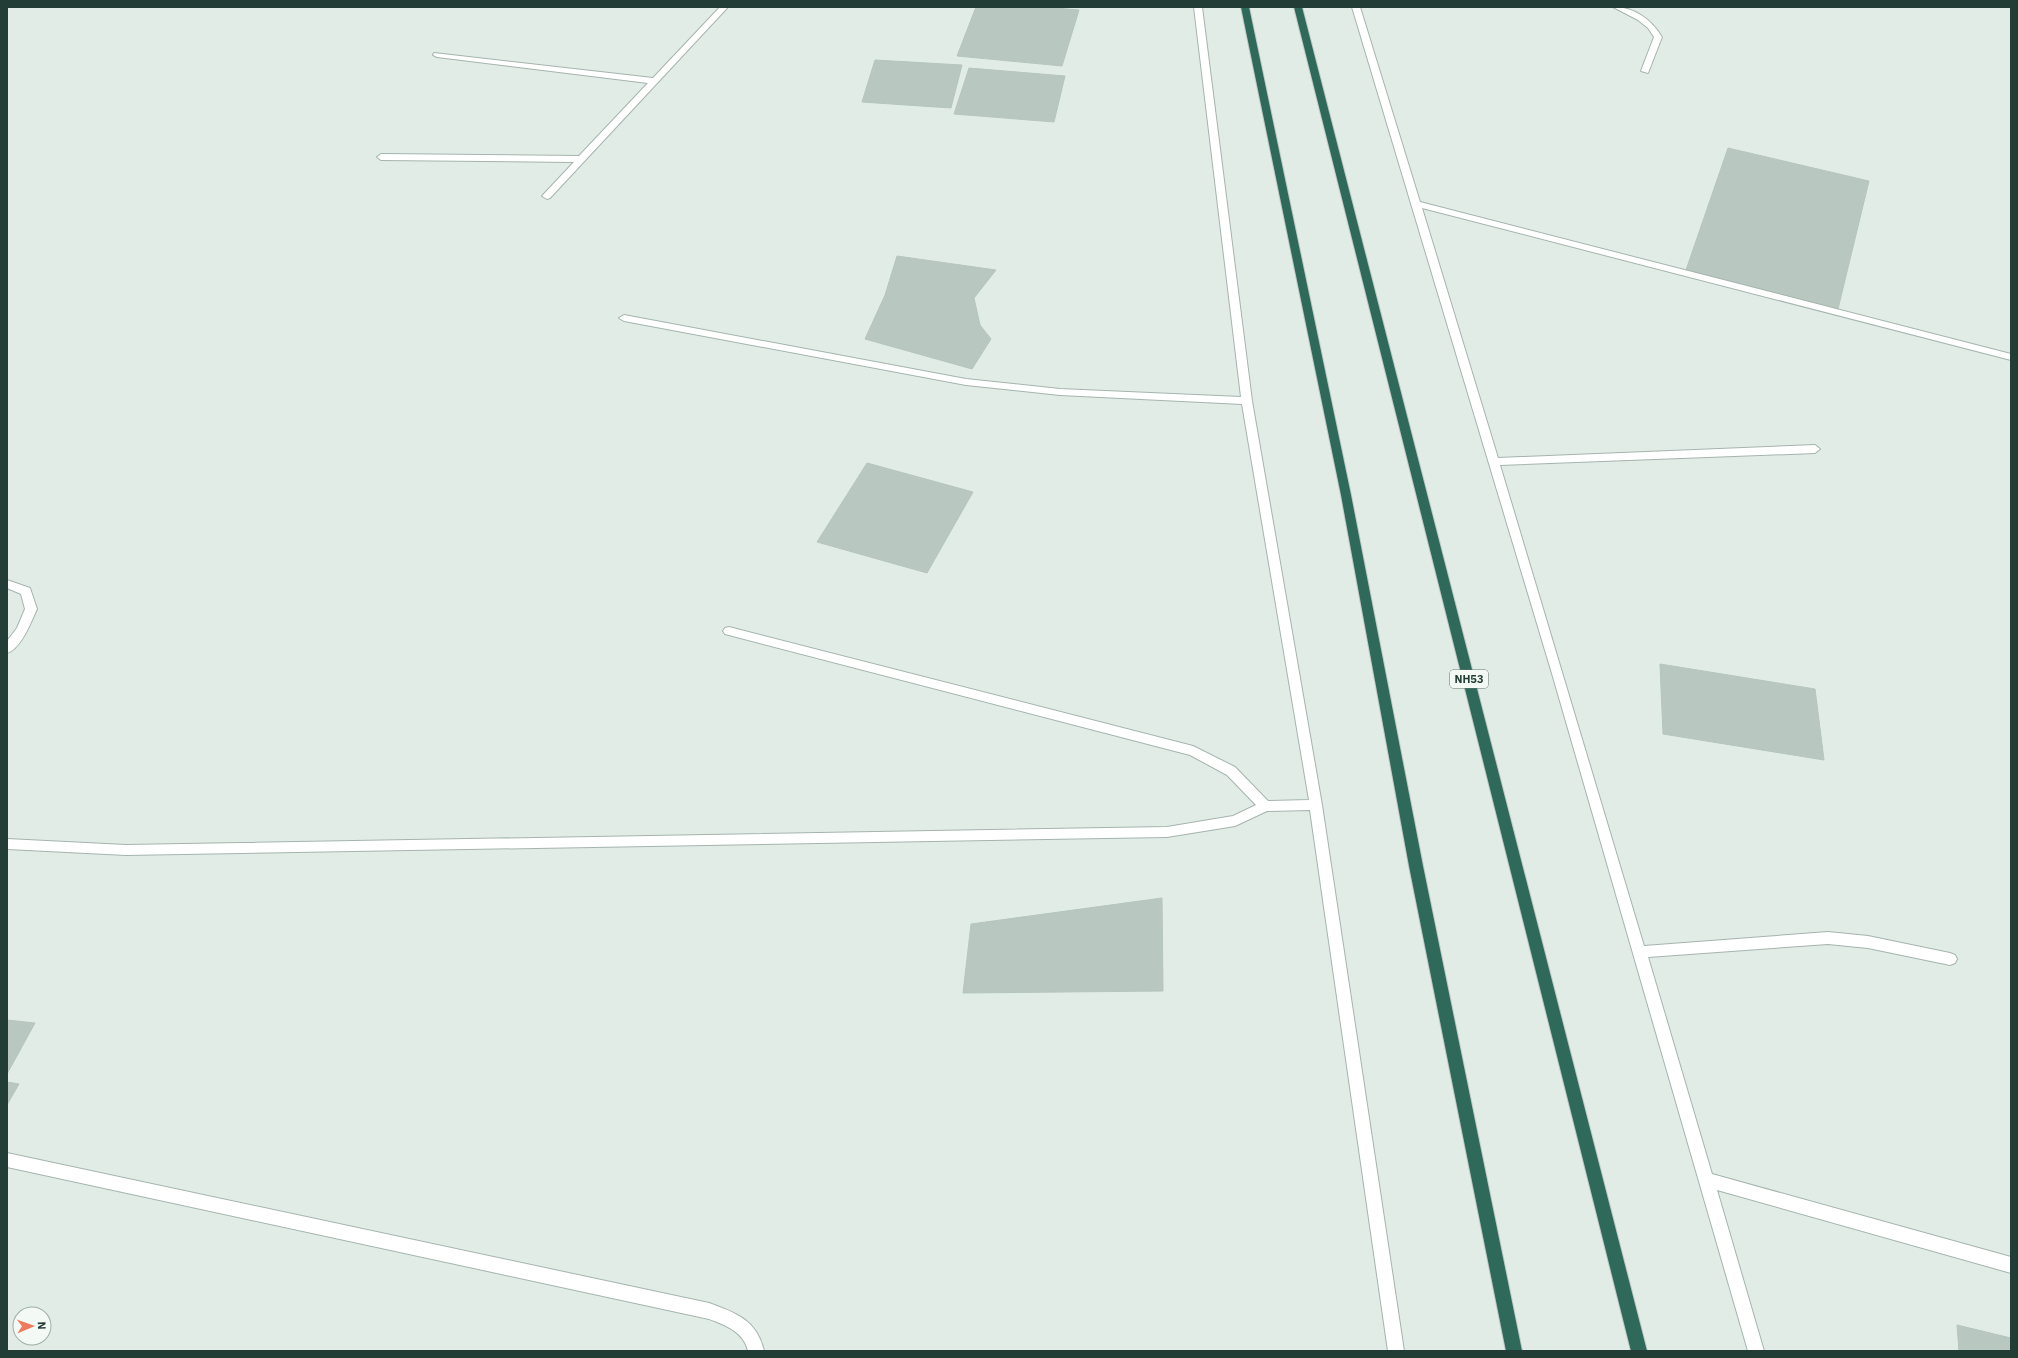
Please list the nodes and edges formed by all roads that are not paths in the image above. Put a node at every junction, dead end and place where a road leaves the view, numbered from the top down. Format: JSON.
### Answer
{"nodes":[{"id":1,"x":724,"y":7,"type":"edge"},
{"id":2,"x":1198,"y":7,"type":"edge"},
{"id":3,"x":1245,"y":7,"type":"edge"},
{"id":4,"x":1298,"y":7,"type":"edge"},
{"id":5,"x":1356,"y":7,"type":"edge"},
{"id":6,"x":1617,"y":7,"type":"edge"},
{"id":7,"x":437,"y":55,"type":"dead end"},
{"id":8,"x":1645,"y":71,"type":"dead end"},
{"id":9,"x":654,"y":81,"type":"junction"},
{"id":10,"x":381,"y":156,"type":"dead end"},
{"id":11,"x":582,"y":159,"type":"junction"},
{"id":12,"x":547,"y":196,"type":"dead end"},
{"id":13,"x":1415,"y":204,"type":"junction"},
{"id":14,"x":624,"y":318,"type":"dead end"},
{"id":15,"x":2011,"y":357,"type":"edge"},
{"id":16,"x":1247,"y":402,"type":"junction"},
{"id":17,"x":1815,"y":449,"type":"dead end"},
{"id":18,"x":1494,"y":462,"type":"junction"},
{"id":19,"x":7,"y":584,"type":"edge"},
{"id":20,"x":729,"y":631,"type":"dead end"},
{"id":21,"x":7,"y":648,"type":"edge"},
{"id":22,"x":1316,"y":805,"type":"junction"},
{"id":23,"x":1264,"y":806,"type":"junction"},
{"id":24,"x":7,"y":844,"type":"edge"},
{"id":25,"x":1639,"y":952,"type":"junction"},
{"id":26,"x":1950,"y":960,"type":"dead end"},
{"id":27,"x":7,"y":1160,"type":"edge"},
{"id":28,"x":1706,"y":1180,"type":"junction"},
{"id":29,"x":2011,"y":1265,"type":"edge"},
{"id":30,"x":756,"y":1351,"type":"edge"},
{"id":31,"x":1396,"y":1351,"type":"edge"},
{"id":32,"x":1514,"y":1351,"type":"edge"},
{"id":33,"x":1639,"y":1351,"type":"edge"},
{"id":34,"x":1756,"y":1351,"type":"edge"}],
"edges":[{"from":1,"to":9,"type":"street"},
{"from":2,"to":16,"type":"street"},
{"from":3,"to":32,"type":"highway"},
{"from":4,"to":33,"type":"highway","number":"NH53"},
{"from":5,"to":13,"type":"street"},
{"from":6,"to":8,"type":"street"},
{"from":7,"to":9,"type":"street"},
{"from":9,"to":11,"type":"street"},
{"from":10,"to":11,"type":"street"},
{"from":11,"to":12,"type":"street"},
{"from":13,"to":15,"type":"street"},
{"from":13,"to":18,"type":"street"},
{"from":14,"to":16,"type":"street"},
{"from":16,"to":22,"type":"street"},
{"from":17,"to":18,"type":"street"},
{"from":18,"to":25,"type":"street"},
{"from":19,"to":21,"type":"street"},
{"from":20,"to":23,"type":"street"},
{"from":22,"to":23,"type":"street"},
{"from":22,"to":31,"type":"street"},
{"from":23,"to":24,"type":"street"},
{"from":25,"to":26,"type":"street"},
{"from":25,"to":28,"type":"street"},
{"from":27,"to":30,"type":"street"},
{"from":28,"to":29,"type":"street"},
{"from":28,"to":34,"type":"street"}]}
